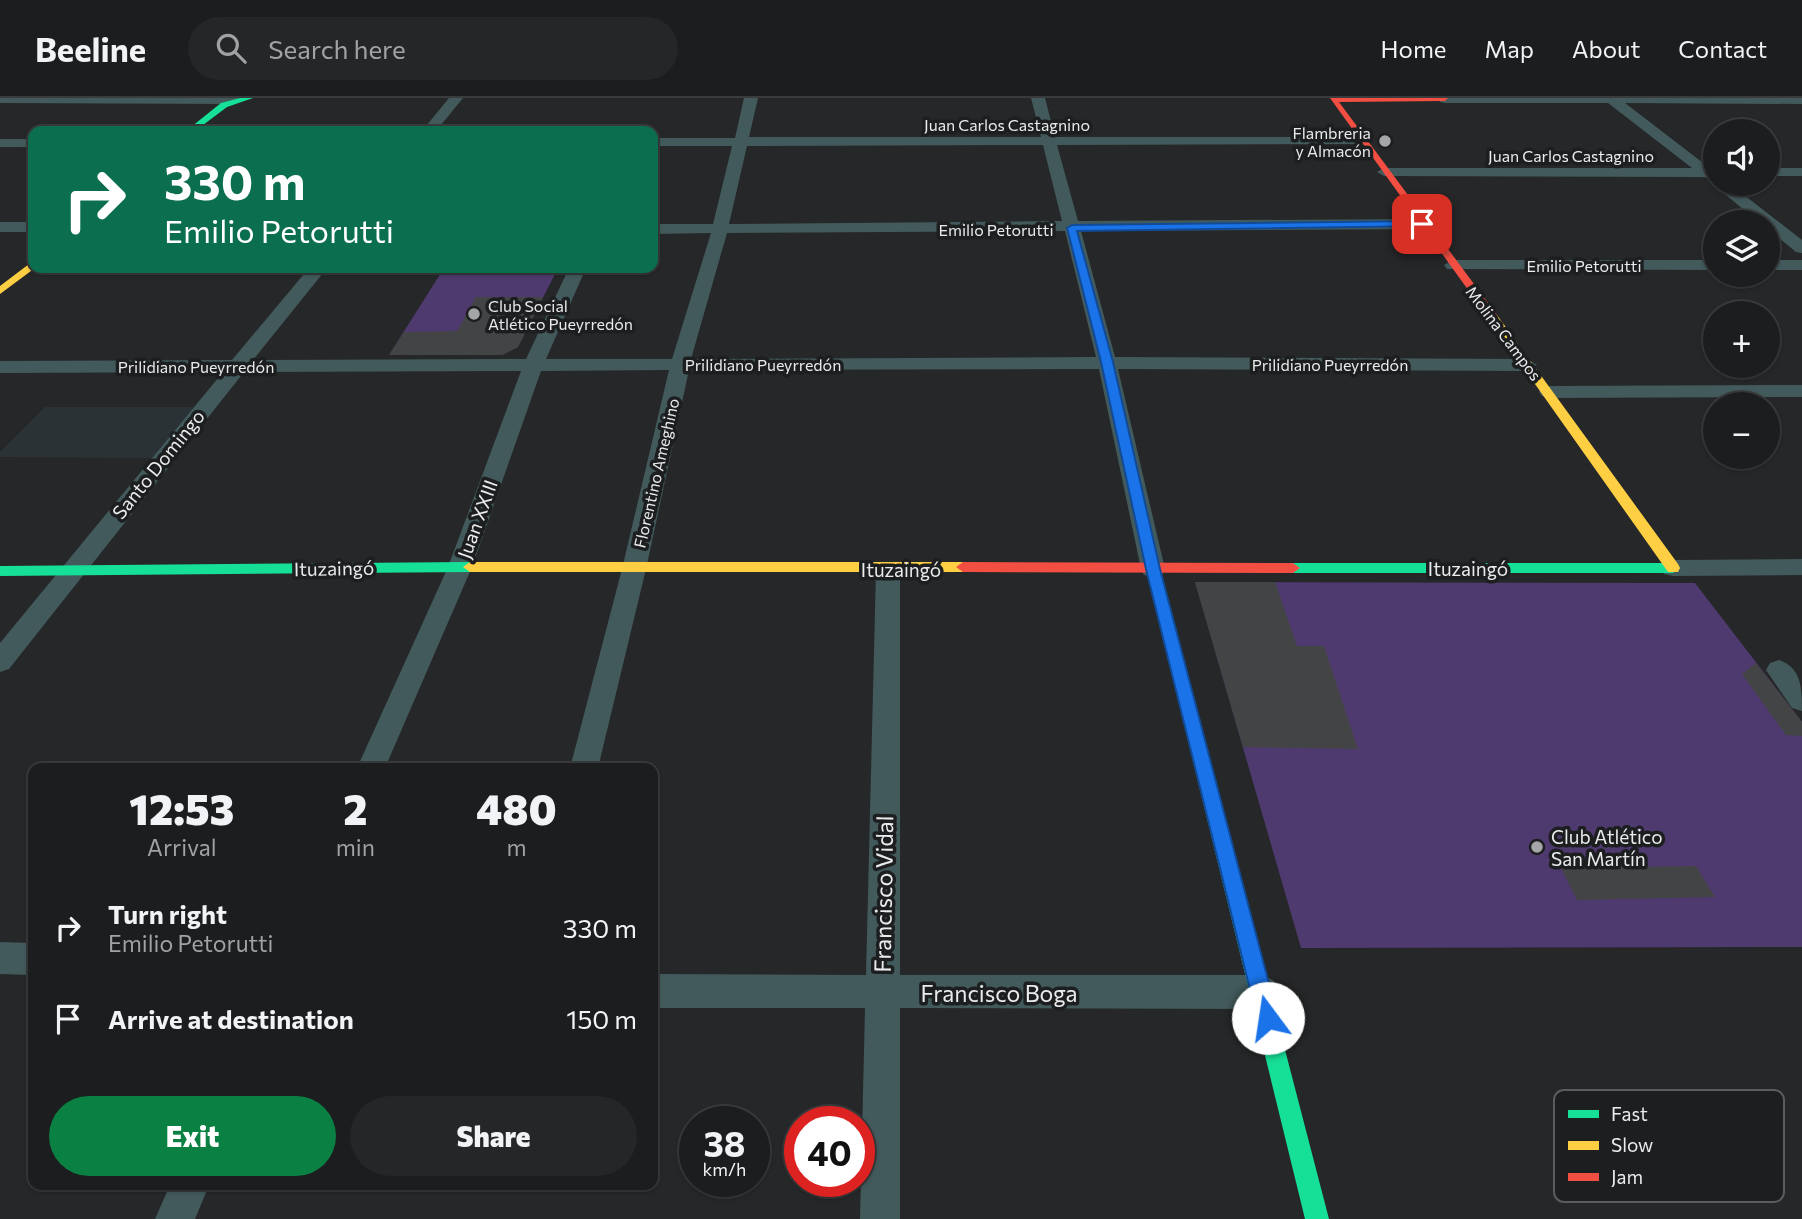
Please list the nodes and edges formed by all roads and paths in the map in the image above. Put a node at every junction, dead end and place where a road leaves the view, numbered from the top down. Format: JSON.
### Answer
{"nodes":[{"id":1,"x":142,"y":98,"type":"edge"},
{"id":2,"x":456,"y":98,"type":"edge"},
{"id":3,"x":751,"y":98,"type":"edge"},
{"id":4,"x":1038,"y":98,"type":"edge"},
{"id":5,"x":0,"y":99,"type":"edge"},
{"id":6,"x":241,"y":99,"type":"edge"},
{"id":7,"x":1329,"y":99,"type":"edge"},
{"id":8,"x":1445,"y":99,"type":"edge"},
{"id":9,"x":1704,"y":99,"type":"edge"},
{"id":10,"x":1612,"y":100,"type":"junction"},
{"id":11,"x":1800,"y":101,"type":"edge"},
{"id":12,"x":196,"y":126,"type":"edge"},
{"id":13,"x":433,"y":126,"type":"edge"},
{"id":14,"x":1362,"y":140,"type":"junction"},
{"id":15,"x":1050,"y":141,"type":"junction"},
{"id":16,"x":658,"y":142,"type":"edge"},
{"id":17,"x":740,"y":142,"type":"junction"},
{"id":18,"x":0,"y":143,"type":"edge"},
{"id":19,"x":28,"y":143,"type":"edge"},
{"id":20,"x":1703,"y":168,"type":"edge"},
{"id":21,"x":1384,"y":172,"type":"junction"},
{"id":22,"x":1780,"y":172,"type":"edge"},
{"id":23,"x":1802,"y":172,"type":"edge"},
{"id":24,"x":1703,"y":175,"type":"edge"},
{"id":25,"x":1736,"y":196,"type":"edge"},
{"id":26,"x":1422,"y":224,"type":"junction"},
{"id":27,"x":0,"y":227,"type":"edge"},
{"id":28,"x":28,"y":227,"type":"edge"},
{"id":29,"x":1072,"y":228,"type":"junction"},
{"id":30,"x":658,"y":229,"type":"edge"},
{"id":31,"x":720,"y":229,"type":"junction"},
{"id":32,"x":1802,"y":248,"type":"edge"},
{"id":33,"x":1453,"y":265,"type":"junction"},
{"id":34,"x":1703,"y":265,"type":"edge"},
{"id":35,"x":1780,"y":265,"type":"edge"},
{"id":36,"x":1802,"y":265,"type":"edge"},
{"id":37,"x":28,"y":268,"type":"edge"},
{"id":38,"x":313,"y":273,"type":"edge"},
{"id":39,"x":576,"y":273,"type":"edge"},
{"id":40,"x":0,"y":291,"type":"edge"},
{"id":41,"x":1107,"y":362,"type":"junction"},
{"id":42,"x":680,"y":365,"type":"junction"},
{"id":43,"x":1527,"y":365,"type":"junction"},
{"id":44,"x":238,"y":366,"type":"junction"},
{"id":45,"x":533,"y":366,"type":"junction"},
{"id":46,"x":0,"y":367,"type":"edge"},
{"id":47,"x":1802,"y":391,"type":"edge"},
{"id":48,"x":1549,"y":392,"type":"junction"},
{"id":49,"x":460,"y":567,"type":"junction"},
{"id":50,"x":1802,"y":567,"type":"edge"},
{"id":51,"x":1673,"y":568,"type":"junction"},
{"id":52,"x":634,"y":569,"type":"junction"},
{"id":53,"x":1153,"y":569,"type":"junction"},
{"id":54,"x":888,"y":570,"type":"junction"},
{"id":55,"x":0,"y":571,"type":"edge"},
{"id":56,"x":71,"y":571,"type":"junction"},
{"id":57,"x":0,"y":662,"type":"edge"},
{"id":58,"x":1779,"y":670,"type":"dead end"},
{"id":59,"x":1802,"y":700,"type":"edge"},
{"id":60,"x":372,"y":763,"type":"edge"},
{"id":61,"x":585,"y":763,"type":"edge"},
{"id":62,"x":0,"y":958,"type":"edge"},
{"id":63,"x":28,"y":958,"type":"edge"},
{"id":64,"x":658,"y":991,"type":"edge"},
{"id":65,"x":1261,"y":992,"type":"junction"},
{"id":66,"x":882,"y":993,"type":"junction"},
{"id":67,"x":188,"y":1190,"type":"edge"},
{"id":68,"x":175,"y":1219,"type":"edge"},
{"id":69,"x":880,"y":1219,"type":"edge"},
{"id":70,"x":1317,"y":1219,"type":"edge"}],
"edges":[{"from":1,"to":5,"type":"street"},
{"from":1,"to":6,"type":"street"},
{"from":2,"to":13,"type":"street"},
{"from":3,"to":17,"type":"street","name":"Florentino Ameghino"},
{"from":4,"to":15,"type":"street"},
{"from":6,"to":12,"type":"street"},
{"from":7,"to":8,"type":"street"},
{"from":7,"to":14,"type":"street","name":"Molina Campos"},
{"from":8,"to":10,"type":"street"},
{"from":9,"to":10,"type":"street"},
{"from":9,"to":11,"type":"street"},
{"from":10,"to":20,"type":"street"},
{"from":14,"to":15,"type":"street","name":"Juan Carlos Castagnino"},
{"from":14,"to":21,"type":"street","name":"Molina Campos"},
{"from":15,"to":17,"type":"street","name":"Juan Carlos Castagnino"},
{"from":15,"to":29,"type":"street"},
{"from":16,"to":17,"type":"street","name":"Juan Carlos Castagnino"},
{"from":17,"to":31,"type":"street","name":"Florentino Ameghino"},
{"from":18,"to":19,"type":"street"},
{"from":21,"to":24,"type":"street","name":"Juan Carlos Castagnino"},
{"from":21,"to":26,"type":"street","name":"Molina Campos"},
{"from":22,"to":23,"type":"street"},
{"from":25,"to":32,"type":"street"},
{"from":26,"to":29,"type":"street","name":"Emilio Petorutti"},
{"from":26,"to":33,"type":"street","name":"Molina Campos"},
{"from":27,"to":28,"type":"street"},
{"from":29,"to":31,"type":"street","name":"Emilio Petorutti"},
{"from":29,"to":41,"type":"street"},
{"from":30,"to":31,"type":"street","name":"Emilio Petorutti"},
{"from":31,"to":42,"type":"street","name":"Florentino Ameghino"},
{"from":33,"to":34,"type":"street","name":"Emilio Petorutti"},
{"from":33,"to":43,"type":"street","name":"Molina Campos"},
{"from":35,"to":36,"type":"street"},
{"from":37,"to":40,"type":"street"},
{"from":38,"to":44,"type":"street","name":"Santo Domingo"},
{"from":39,"to":45,"type":"street","name":"Juan XXIII"},
{"from":41,"to":42,"type":"street","name":"Prilidiano Pueyrredón"},
{"from":41,"to":43,"type":"street","name":"Prilidiano Pueyrredón"},
{"from":41,"to":53,"type":"street"},
{"from":42,"to":45,"type":"street","name":"Prilidiano Pueyrredón"},
{"from":42,"to":52,"type":"street","name":"Florentino Ameghino"},
{"from":43,"to":48,"type":"street","name":"Molina Campos"},
{"from":44,"to":45,"type":"street","name":"Prilidiano Pueyrredón"},
{"from":44,"to":46,"type":"street","name":"Prilidiano Pueyrredón"},
{"from":44,"to":56,"type":"street","name":"Santo Domingo"},
{"from":45,"to":49,"type":"street","name":"Juan XXIII"},
{"from":47,"to":48,"type":"street"},
{"from":48,"to":51,"type":"street","name":"Molina Campos"},
{"from":49,"to":52,"type":"street","name":"Ituzaingó"},
{"from":49,"to":56,"type":"street","name":"Ituzaingó"},
{"from":49,"to":60,"type":"street","name":"Juan XXIII"},
{"from":50,"to":51,"type":"street","name":"Ituzaingó"},
{"from":51,"to":53,"type":"street","name":"Ituzaingó"},
{"from":52,"to":54,"type":"street","name":"Ituzaingó"},
{"from":52,"to":61,"type":"street","name":"Florentino Ameghino"},
{"from":53,"to":54,"type":"street","name":"Ituzaingó"},
{"from":53,"to":65,"type":"street"},
{"from":54,"to":66,"type":"street","name":"Francisco Vidal"},
{"from":55,"to":56,"type":"street","name":"Ituzaingó"},
{"from":56,"to":57,"type":"street","name":"Santo Domingo"},
{"from":58,"to":59,"type":"street"},
{"from":62,"to":63,"type":"street"},
{"from":64,"to":66,"type":"street","name":"Francisco Boga"},
{"from":65,"to":66,"type":"street","name":"Francisco Boga"},
{"from":65,"to":70,"type":"street"},
{"from":66,"to":69,"type":"street","name":"Francisco Vidal"},
{"from":67,"to":68,"type":"street"}]}
